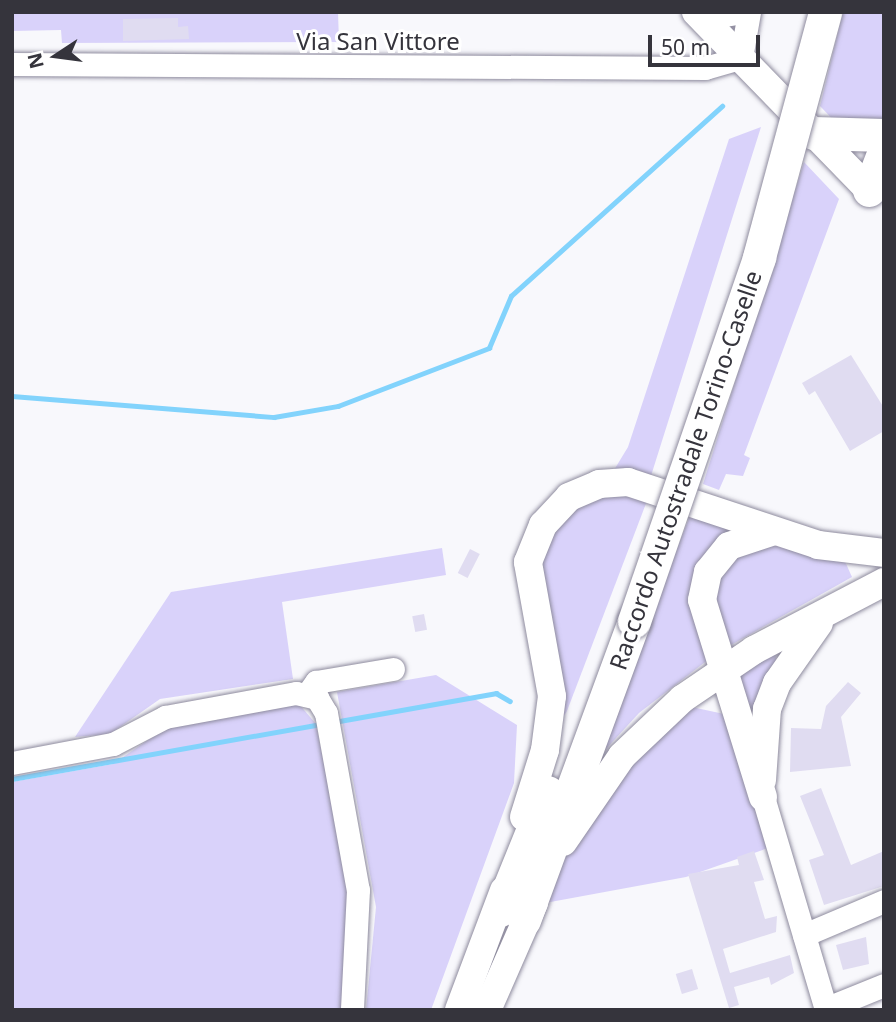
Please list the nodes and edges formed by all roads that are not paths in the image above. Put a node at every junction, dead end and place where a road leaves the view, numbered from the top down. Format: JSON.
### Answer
{"nodes":[{"id":1,"x":742,"y":12,"type":"edge"},
{"id":2,"x":749,"y":12,"type":"edge"},
{"id":3,"x":806,"y":12,"type":"edge"},
{"id":4,"x":825,"y":12,"type":"edge"},
{"id":5,"x":699,"y":15,"type":"edge"},
{"id":6,"x":741,"y":58,"type":"junction"},
{"id":7,"x":12,"y":64,"type":"edge"},
{"id":8,"x":813,"y":133,"type":"junction"},
{"id":9,"x":884,"y":135,"type":"edge"},
{"id":10,"x":884,"y":151,"type":"edge"},
{"id":11,"x":877,"y":193,"type":"edge"},
{"id":12,"x":774,"y":531,"type":"junction"},
{"id":13,"x":843,"y":550,"type":"junction"},
{"id":14,"x":884,"y":553,"type":"edge"},
{"id":15,"x":884,"y":582,"type":"edge"},
{"id":16,"x":833,"y":609,"type":"junction"},
{"id":17,"x":626,"y":620,"type":"junction"},
{"id":18,"x":393,"y":669,"type":"dead end"},
{"id":19,"x":721,"y":670,"type":"junction"},
{"id":20,"x":308,"y":694,"type":"junction"},
{"id":21,"x":682,"y":699,"type":"junction"},
{"id":22,"x":734,"y":717,"type":"junction"},
{"id":23,"x":12,"y":763,"type":"edge"},
{"id":24,"x":762,"y":797,"type":"junction"},
{"id":25,"x":884,"y":901,"type":"edge"},
{"id":26,"x":512,"y":915,"type":"junction"},
{"id":27,"x":804,"y":935,"type":"junction"},
{"id":28,"x":884,"y":985,"type":"edge"},
{"id":29,"x":825,"y":1009,"type":"edge"},
{"id":30,"x":352,"y":1010,"type":"edge"},
{"id":31,"x":459,"y":1010,"type":"edge"},
{"id":32,"x":487,"y":1010,"type":"edge"}],
"edges":[{"from":1,"to":5,"type":"street"},
{"from":2,"to":6,"type":"street"},
{"from":3,"to":17,"type":"highway","name":"Raccordo Autostradale Torino-Caselle"},
{"from":4,"to":17,"type":"highway","name":"Raccordo Autostradale Torino-Caselle","bridge":true},
{"from":5,"to":6,"type":"main road"},
{"from":6,"to":7,"type":"street","name":"Via San Vittore"},
{"from":6,"to":8,"type":"main road"},
{"from":8,"to":9,"type":"highway"},
{"from":8,"to":11,"type":"main road"},
{"from":10,"to":11,"type":"highway"},
{"from":12,"to":13,"type":"main road"},
{"from":12,"to":19,"type":"main road"},
{"from":12,"to":26,"type":"main road"},
{"from":13,"to":14,"type":"main road"},
{"from":13,"to":16,"type":"main road"},
{"from":15,"to":16,"type":"main road"},
{"from":16,"to":19,"type":"main road"},
{"from":16,"to":24,"type":"main road"},
{"from":17,"to":26,"type":"highway","name":"Raccordo Autostradale Torino-Caselle"},
{"from":18,"to":20,"type":"street"},
{"from":19,"to":21,"type":"main road"},
{"from":19,"to":22,"type":"main road"},
{"from":20,"to":23,"type":"street"},
{"from":20,"to":30,"type":"street"},
{"from":21,"to":22,"type":"main road"},
{"from":21,"to":26,"type":"main road"},
{"from":22,"to":24,"type":"main road"},
{"from":24,"to":27,"type":"street"},
{"from":25,"to":27,"type":"street"},
{"from":26,"to":31,"type":"main road"},
{"from":26,"to":32,"type":"main road"},
{"from":27,"to":29,"type":"street"},
{"from":28,"to":29,"type":"street"}]}
